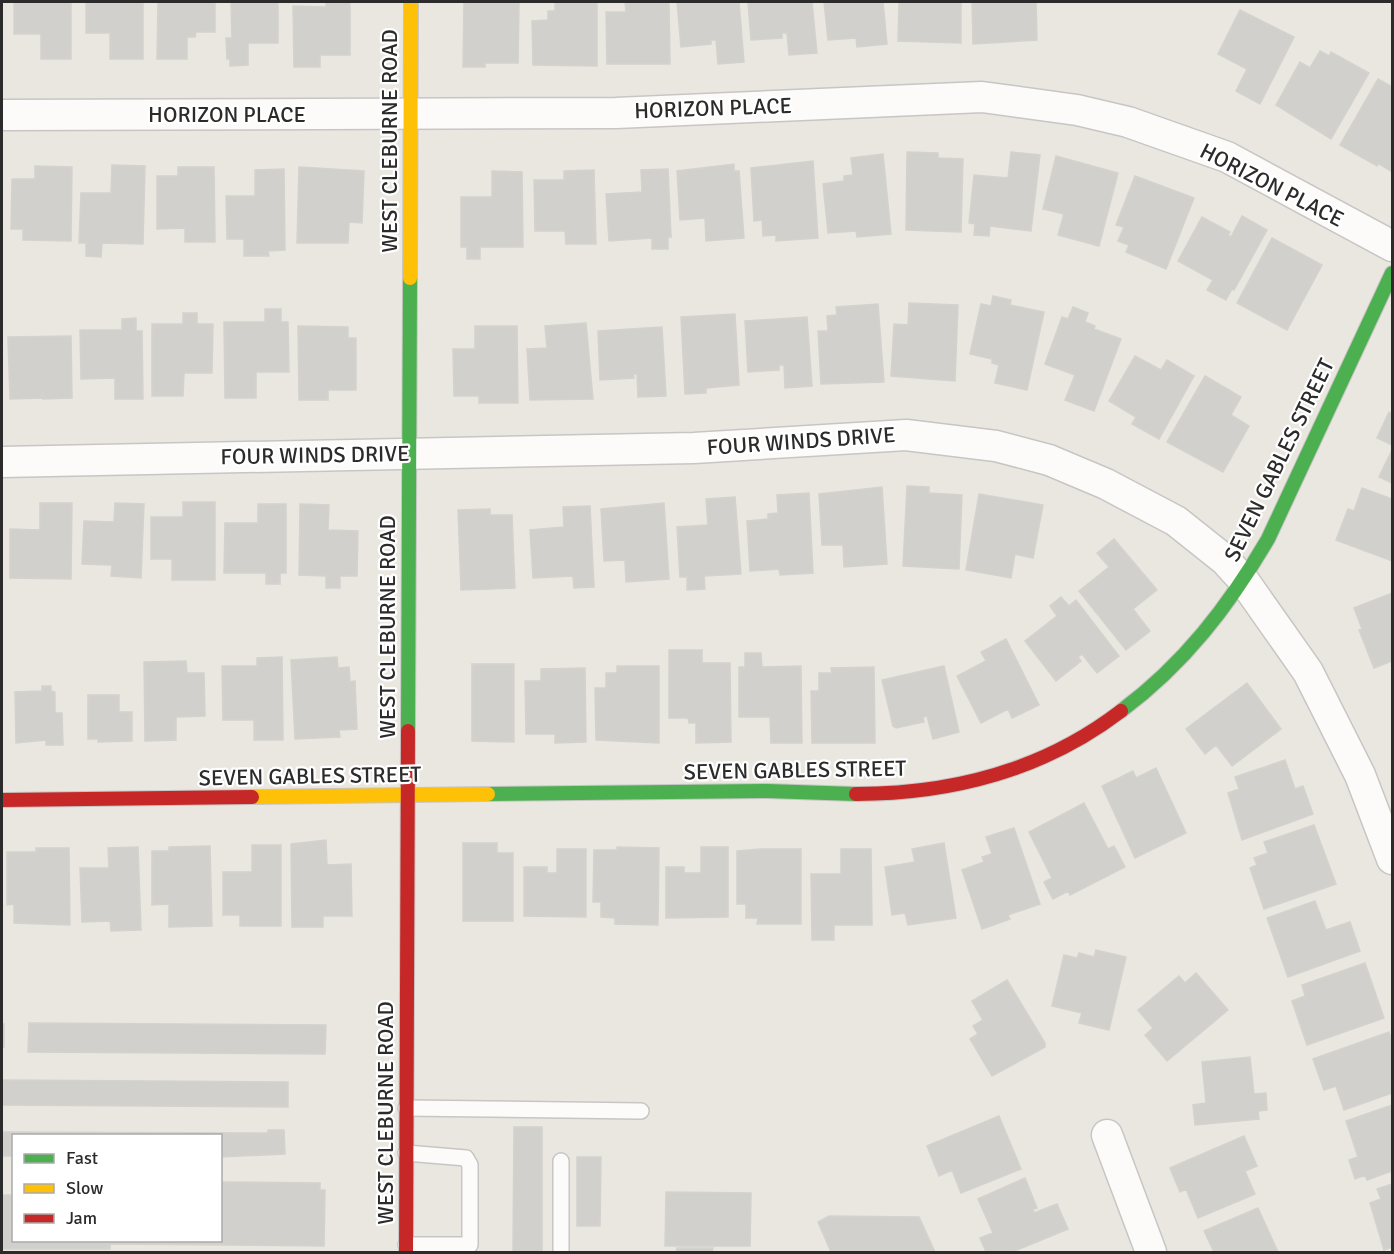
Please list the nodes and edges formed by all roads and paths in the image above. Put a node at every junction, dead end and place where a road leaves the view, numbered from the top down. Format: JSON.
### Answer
{"nodes":[{"id":1,"x":411,"y":2,"type":"edge"},
{"id":2,"x":410,"y":114,"type":"junction"},
{"id":3,"x":2,"y":115,"type":"edge"},
{"id":4,"x":1392,"y":246,"type":"edge"},
{"id":5,"x":1392,"y":273,"type":"edge"},
{"id":6,"x":408,"y":452,"type":"junction"},
{"id":7,"x":2,"y":462,"type":"edge"},
{"id":8,"x":1244,"y":581,"type":"junction"},
{"id":9,"x":407,"y":797,"type":"junction"},
{"id":10,"x":2,"y":800,"type":"edge"},
{"id":11,"x":1392,"y":859,"type":"edge"},
{"id":12,"x":406,"y":1108,"type":"junction"},
{"id":13,"x":641,"y":1111,"type":"dead end"},
{"id":14,"x":1107,"y":1135,"type":"dead end"},
{"id":15,"x":406,"y":1153,"type":"junction"},
{"id":16,"x":561,"y":1161,"type":"dead end"},
{"id":17,"x":406,"y":1249,"type":"edge"},
{"id":18,"x":470,"y":1249,"type":"edge"},
{"id":19,"x":561,"y":1252,"type":"edge"},
{"id":20,"x":1150,"y":1252,"type":"edge"}],
"edges":[{"from":1,"to":2,"type":"street","name":"WEST CLEBURNE ROAD"},
{"from":2,"to":3,"type":"street","name":"HORIZON PLACE"},
{"from":2,"to":4,"type":"street","name":"HORIZON PLACE"},
{"from":2,"to":6,"type":"street","name":"WEST CLEBURNE ROAD"},
{"from":5,"to":8,"type":"street","name":"SEVEN GABLES STREET"},
{"from":6,"to":7,"type":"street","name":"FOUR WINDS DRIVE"},
{"from":6,"to":8,"type":"street","name":"FOUR WINDS DRIVE"},
{"from":6,"to":9,"type":"street","name":"WEST CLEBURNE ROAD"},
{"from":8,"to":9,"type":"street","name":"SEVEN GABLES STREET"},
{"from":8,"to":11,"type":"street","name":"FOUR WINDS DRIVE"},
{"from":9,"to":10,"type":"street","name":"SEVEN GABLES STREET"},
{"from":9,"to":12,"type":"street","name":"WEST CLEBURNE ROAD"},
{"from":12,"to":13,"type":"lane"},
{"from":12,"to":15,"type":"street","name":"WEST CLEBURNE ROAD"},
{"from":14,"to":20,"type":"street"},
{"from":15,"to":17,"type":"street","name":"WEST CLEBURNE ROAD"},
{"from":15,"to":18,"type":"lane"},
{"from":16,"to":19,"type":"lane"},
{"from":17,"to":18,"type":"lane"}]}
